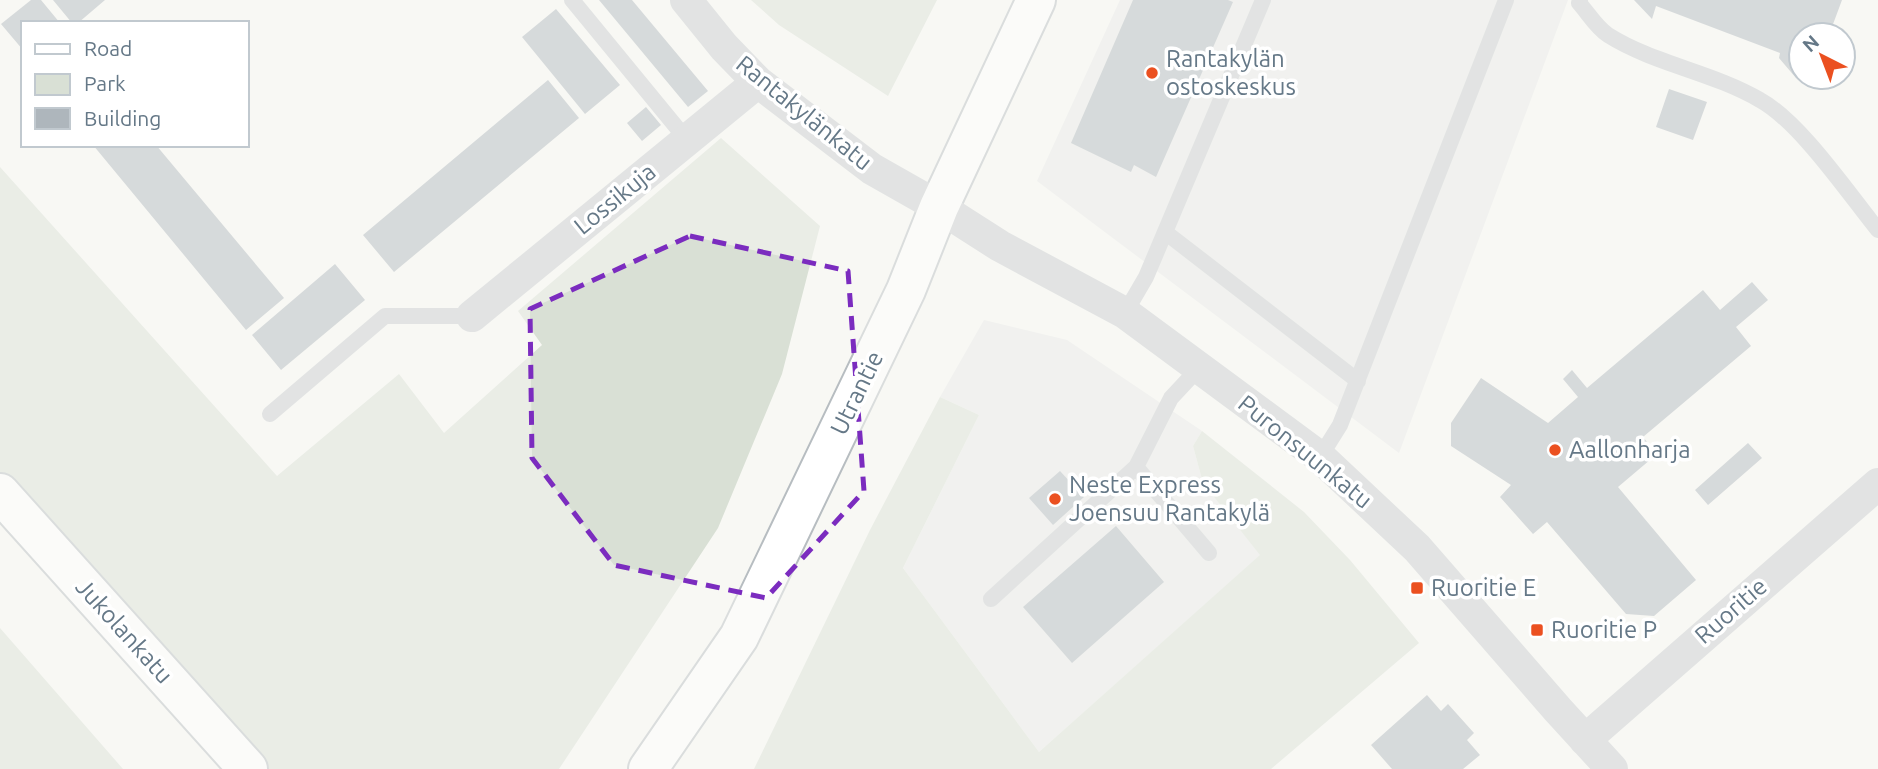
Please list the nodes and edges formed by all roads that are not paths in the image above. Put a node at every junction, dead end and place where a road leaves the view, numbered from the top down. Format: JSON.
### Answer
{"nodes":[{"id":1,"x":572,"y":0,"type":"edge"},
{"id":2,"x":686,"y":0,"type":"edge"},
{"id":3,"x":1036,"y":0,"type":"edge"},
{"id":4,"x":1263,"y":0,"type":"edge"},
{"id":5,"x":1506,"y":0,"type":"edge"},
{"id":6,"x":1580,"y":0,"type":"edge"},
{"id":7,"x":758,"y":82,"type":"junction"},
{"id":8,"x":687,"y":140,"type":"junction"},
{"id":9,"x":939,"y":206,"type":"junction"},
{"id":10,"x":1878,"y":230,"type":"edge"},
{"id":11,"x":1165,"y":232,"type":"junction"},
{"id":12,"x":1125,"y":313,"type":"junction"},
{"id":13,"x":472,"y":316,"type":"joint"},
{"id":14,"x":1199,"y":368,"type":"junction"},
{"id":15,"x":1358,"y":381,"type":"junction"},
{"id":16,"x":270,"y":414,"type":"dead end"},
{"id":17,"x":1320,"y":457,"type":"junction"},
{"id":18,"x":1136,"y":467,"type":"junction"},
{"id":19,"x":1878,"y":484,"type":"edge"},
{"id":20,"x":0,"y":494,"type":"edge"},
{"id":21,"x":1209,"y":553,"type":"dead end"},
{"id":22,"x":991,"y":599,"type":"dead end"},
{"id":23,"x":1585,"y":740,"type":"junction"},
{"id":24,"x":248,"y":769,"type":"edge"},
{"id":25,"x":648,"y":769,"type":"edge"},
{"id":26,"x":1612,"y":769,"type":"edge"}],
"edges":[{"from":1,"to":8,"type":"lane"},
{"from":2,"to":7,"type":"street","name":"Rantakylänkatu"},
{"from":3,"to":9,"type":"main road","name":"Utrantie"},
{"from":4,"to":11,"type":"lane"},
{"from":5,"to":15,"type":"lane"},
{"from":6,"to":10,"type":"lane"},
{"from":7,"to":8,"type":"street","name":"Lossikuja"},
{"from":7,"to":9,"type":"street","name":"Rantakylänkatu"},
{"from":8,"to":13,"type":"street","name":"Lossikuja"},
{"from":9,"to":12,"type":"street","name":"Puronsuunkatu"},
{"from":9,"to":25,"type":"main road","name":"Utrantie"},
{"from":11,"to":12,"type":"lane"},
{"from":11,"to":15,"type":"lane"},
{"from":12,"to":14,"type":"street","name":"Puronsuunkatu"},
{"from":13,"to":16,"type":"lane"},
{"from":14,"to":17,"type":"street","name":"Puronsuunkatu"},
{"from":14,"to":18,"type":"lane"},
{"from":15,"to":17,"type":"lane"},
{"from":17,"to":23,"type":"street","name":"Puronsuunkatu"},
{"from":18,"to":21,"type":"lane"},
{"from":18,"to":22,"type":"lane"},
{"from":19,"to":23,"type":"street","name":"Ruoritie"},
{"from":20,"to":24,"type":"main road","name":"Jukolankatu"},
{"from":23,"to":26,"type":"street","name":"Puronsuunkatu"}]}
